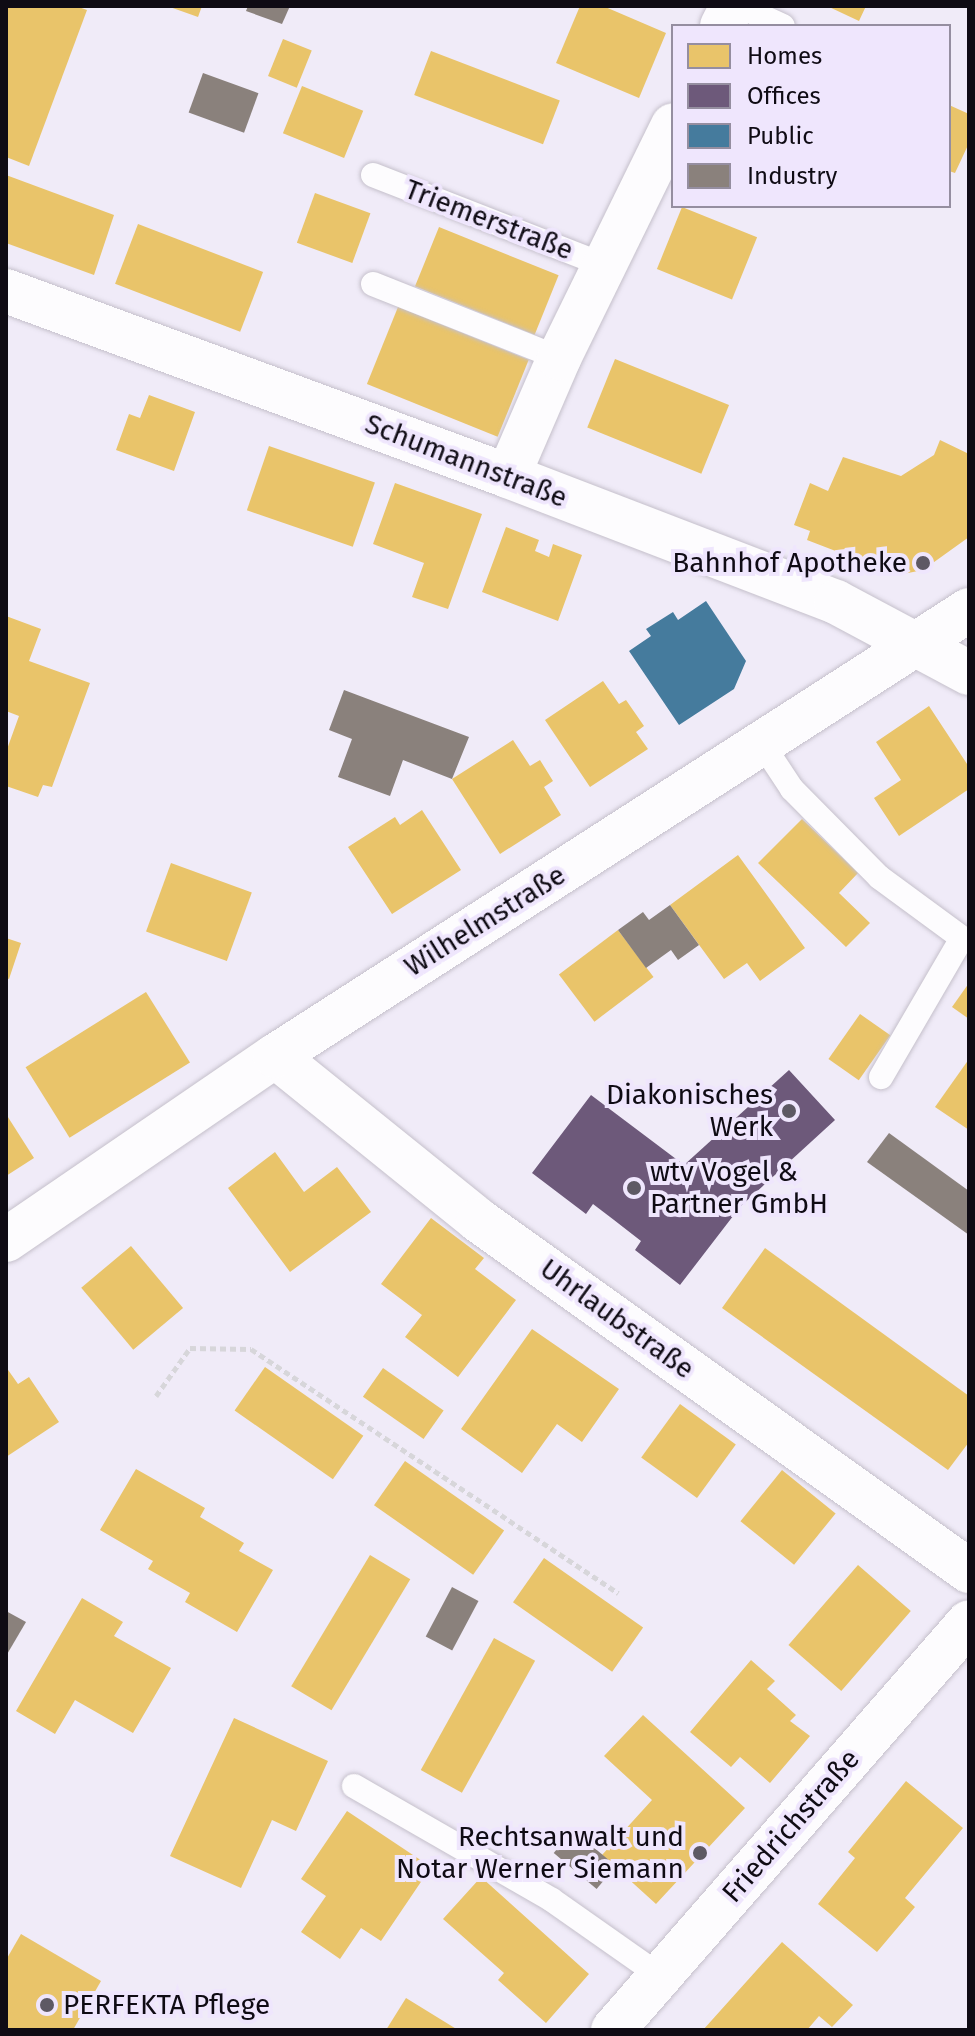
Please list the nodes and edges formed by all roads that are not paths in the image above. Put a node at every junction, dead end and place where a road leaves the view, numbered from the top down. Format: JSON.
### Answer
{"nodes":[{"id":1,"x":732,"y":6,"type":"edge"},
{"id":2,"x":739,"y":6,"type":"edge"},
{"id":3,"x":723,"y":24,"type":"edge"},
{"id":4,"x":779,"y":24,"type":"edge"},
{"id":5,"x":671,"y":129,"type":"edge"},
{"id":6,"x":373,"y":175,"type":"dead end"},
{"id":7,"x":604,"y":265,"type":"junction"},
{"id":8,"x":373,"y":284,"type":"dead end"},
{"id":9,"x":6,"y":291,"type":"edge"},
{"id":10,"x":559,"y":358,"type":"junction"},
{"id":11,"x":508,"y":476,"type":"junction"},
{"id":12,"x":969,"y":610,"type":"edge"},
{"id":13,"x":920,"y":644,"type":"junction"},
{"id":14,"x":969,"y":673,"type":"edge"},
{"id":15,"x":763,"y":745,"type":"junction"},
{"id":16,"x":275,"y":1056,"type":"junction"},
{"id":17,"x":881,"y":1077,"type":"dead end"},
{"id":18,"x":6,"y":1240,"type":"edge"},
{"id":19,"x":969,"y":1571,"type":"edge"},
{"id":20,"x":969,"y":1622,"type":"edge"},
{"id":21,"x":354,"y":1786,"type":"dead end"},
{"id":22,"x":660,"y":1976,"type":"junction"},
{"id":23,"x":613,"y":2030,"type":"edge"}],
"edges":[{"from":1,"to":3,"type":"street"},
{"from":2,"to":4,"type":"lane"},
{"from":5,"to":7,"type":"street","name":"Triemerstraße"},
{"from":6,"to":7,"type":"lane","name":"Triemerstraße"},
{"from":7,"to":10,"type":"street","name":"Triemerstraße"},
{"from":8,"to":10,"type":"lane"},
{"from":9,"to":11,"type":"street","name":"Schumannstraße"},
{"from":10,"to":11,"type":"street","name":"Triemerstraße"},
{"from":11,"to":13,"type":"street","name":"Schumannstraße"},
{"from":12,"to":13,"type":"street","name":"Wilhelmstraße"},
{"from":13,"to":14,"type":"street","name":"Schumannstraße"},
{"from":13,"to":15,"type":"street","name":"Wilhelmstraße"},
{"from":15,"to":16,"type":"street","name":"Wilhelmstraße"},
{"from":15,"to":17,"type":"lane"},
{"from":16,"to":18,"type":"street","name":"Wilhelmstraße"},
{"from":16,"to":19,"type":"street","name":"Uhrlaubstraße"},
{"from":20,"to":22,"type":"street","name":"Friedrichstraße"},
{"from":21,"to":22,"type":"lane"},
{"from":22,"to":23,"type":"street","name":"Friedrichstraße"}]}
